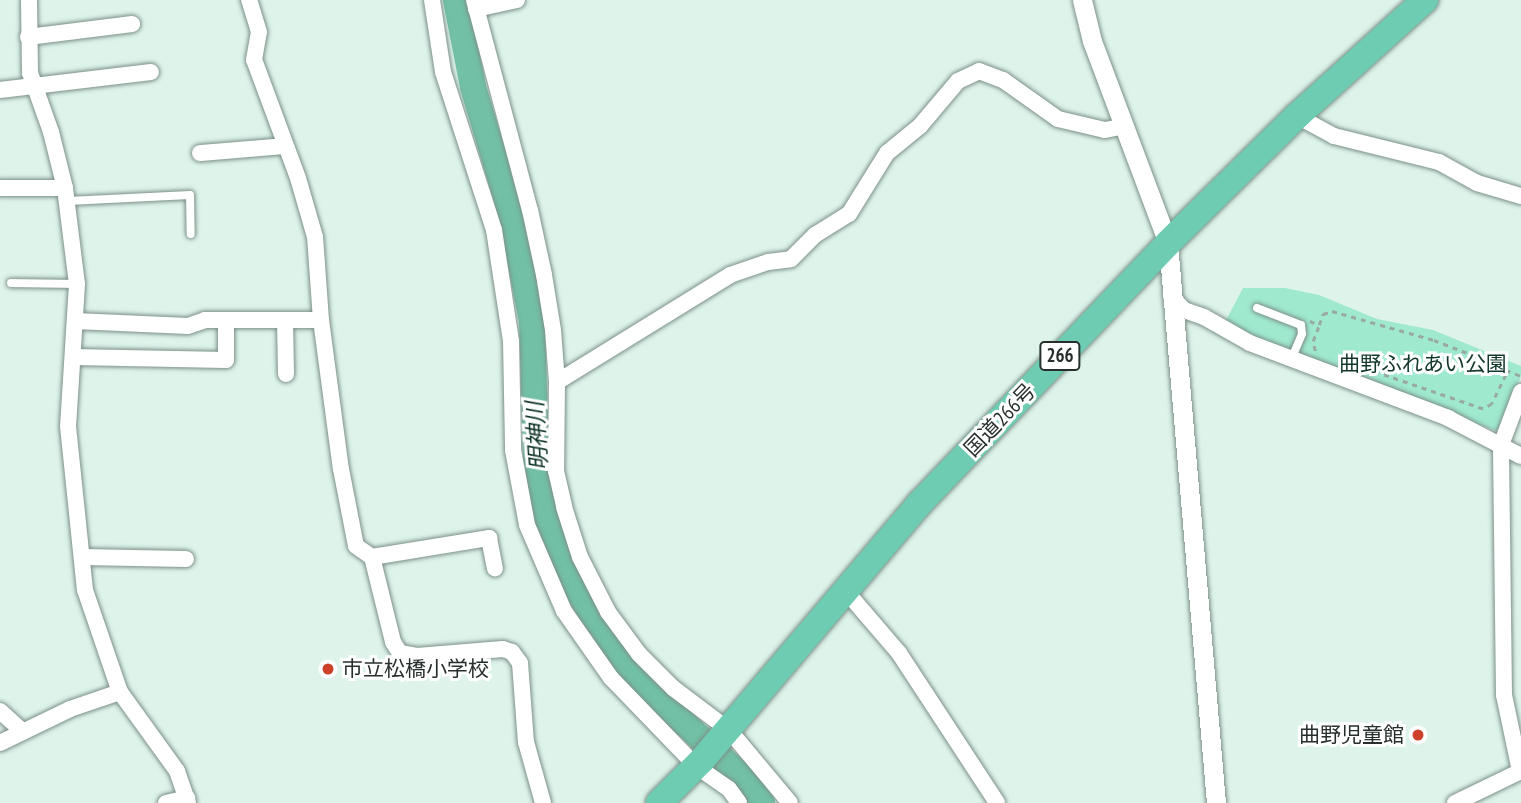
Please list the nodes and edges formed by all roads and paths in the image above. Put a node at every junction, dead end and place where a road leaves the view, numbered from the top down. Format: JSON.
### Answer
{"nodes":[{"id":1,"x":29,"y":0,"type":"edge"},
{"id":2,"x":249,"y":0,"type":"edge"},
{"id":3,"x":432,"y":0,"type":"edge"},
{"id":4,"x":517,"y":0,"type":"edge"},
{"id":5,"x":1082,"y":0,"type":"edge"},
{"id":6,"x":1425,"y":0,"type":"edge"},
{"id":7,"x":475,"y":5,"type":"edge"},
{"id":8,"x":131,"y":24,"type":"dead end"},
{"id":9,"x":28,"y":37,"type":"junction"},
{"id":10,"x":151,"y":72,"type":"dead end"},
{"id":11,"x":34,"y":87,"type":"junction"},
{"id":12,"x":0,"y":90,"type":"edge"},
{"id":13,"x":1297,"y":116,"type":"junction"},
{"id":14,"x":1126,"y":125,"type":"junction"},
{"id":15,"x":285,"y":146,"type":"junction"},
{"id":16,"x":200,"y":153,"type":"dead end"},
{"id":17,"x":0,"y":188,"type":"edge"},
{"id":18,"x":67,"y":194,"type":"junction"},
{"id":19,"x":1521,"y":196,"type":"edge"},
{"id":20,"x":191,"y":234,"type":"dead end"},
{"id":21,"x":1168,"y":243,"type":"junction"},
{"id":22,"x":11,"y":283,"type":"dead end"},
{"id":23,"x":77,"y":284,"type":"junction"},
{"id":24,"x":1171,"y":296,"type":"junction"},
{"id":25,"x":1257,"y":308,"type":"dead end"},
{"id":26,"x":226,"y":320,"type":"junction"},
{"id":27,"x":285,"y":320,"type":"junction"},
{"id":28,"x":321,"y":320,"type":"junction"},
{"id":29,"x":75,"y":321,"type":"junction"},
{"id":30,"x":1301,"y":325,"type":"junction"},
{"id":31,"x":1319,"y":325,"type":"junction"},
{"id":32,"x":1315,"y":351,"type":"dead end"},
{"id":33,"x":73,"y":357,"type":"junction"},
{"id":34,"x":1292,"y":357,"type":"junction"},
{"id":35,"x":1353,"y":365,"type":"dead end"},
{"id":36,"x":1506,"y":370,"type":"junction"},
{"id":37,"x":285,"y":374,"type":"dead end"},
{"id":38,"x":1521,"y":376,"type":"edge"},
{"id":39,"x":557,"y":382,"type":"junction"},
{"id":40,"x":1521,"y":392,"type":"edge"},
{"id":41,"x":1501,"y":446,"type":"junction"},
{"id":42,"x":1521,"y":456,"type":"edge"},
{"id":43,"x":82,"y":557,"type":"junction"},
{"id":44,"x":372,"y":557,"type":"junction"},
{"id":45,"x":186,"y":559,"type":"dead end"},
{"id":46,"x":495,"y":568,"type":"dead end"},
{"id":47,"x":845,"y":590,"type":"junction"},
{"id":48,"x":120,"y":692,"type":"junction"},
{"id":49,"x":0,"y":711,"type":"edge"},
{"id":50,"x":22,"y":731,"type":"junction"},
{"id":51,"x":725,"y":734,"type":"junction"},
{"id":52,"x":0,"y":743,"type":"edge"},
{"id":53,"x":699,"y":763,"type":"junction"},
{"id":54,"x":1520,"y":771,"type":"edge"},
{"id":55,"x":187,"y":800,"type":"edge"},
{"id":56,"x":166,"y":803,"type":"edge"},
{"id":57,"x":543,"y":803,"type":"edge"},
{"id":58,"x":659,"y":803,"type":"edge"},
{"id":59,"x":739,"y":803,"type":"edge"},
{"id":60,"x":790,"y":803,"type":"edge"},
{"id":61,"x":997,"y":803,"type":"edge"},
{"id":62,"x":1216,"y":803,"type":"edge"},
{"id":63,"x":1455,"y":803,"type":"edge"}],
"edges":[{"from":1,"to":9,"type":"street"},
{"from":2,"to":15,"type":"street"},
{"from":3,"to":53,"type":"street"},
{"from":4,"to":7,"type":"street"},
{"from":5,"to":14,"type":"street"},
{"from":6,"to":13,"type":"highway","name":"国道266号","number":"266"},
{"from":7,"to":39,"type":"street"},
{"from":8,"to":9,"type":"street"},
{"from":9,"to":11,"type":"street"},
{"from":10,"to":11,"type":"street"},
{"from":11,"to":12,"type":"street"},
{"from":11,"to":18,"type":"street"},
{"from":13,"to":19,"type":"street"},
{"from":13,"to":21,"type":"highway","name":"国道266号","number":"266"},
{"from":14,"to":21,"type":"street"},
{"from":14,"to":39,"type":"street"},
{"from":15,"to":16,"type":"street"},
{"from":15,"to":28,"type":"street"},
{"from":17,"to":18,"type":"street"},
{"from":18,"to":20,"type":"lane"},
{"from":18,"to":23,"type":"street"},
{"from":21,"to":24,"type":"street"},
{"from":21,"to":47,"type":"highway","name":"国道266号","number":"266"},
{"from":22,"to":23,"type":"lane"},
{"from":23,"to":29,"type":"street"},
{"from":24,"to":34,"type":"street"},
{"from":24,"to":62,"type":"street"},
{"from":25,"to":30,"type":"lane"},
{"from":26,"to":27,"type":"street"},
{"from":26,"to":29,"type":"street"},
{"from":26,"to":33,"type":"street"},
{"from":27,"to":28,"type":"street"},
{"from":27,"to":37,"type":"street"},
{"from":28,"to":44,"type":"street"},
{"from":29,"to":33,"type":"street"},
{"from":30,"to":31,"type":"path"},
{"from":30,"to":34,"type":"lane"},
{"from":31,"to":32,"type":"path"},
{"from":31,"to":36,"type":"path"},
{"from":33,"to":43,"type":"street"},
{"from":34,"to":41,"type":"street"},
{"from":35,"to":36,"type":"path"},
{"from":36,"to":38,"type":"path"},
{"from":39,"to":51,"type":"street"},
{"from":40,"to":41,"type":"street"},
{"from":41,"to":42,"type":"street"},
{"from":41,"to":54,"type":"street"},
{"from":43,"to":45,"type":"street"},
{"from":43,"to":48,"type":"street"},
{"from":44,"to":46,"type":"street"},
{"from":44,"to":57,"type":"street"},
{"from":47,"to":51,"type":"highway","name":"国道266号","number":"266"},
{"from":47,"to":61,"type":"street"},
{"from":48,"to":50,"type":"street"},
{"from":48,"to":55,"type":"street"},
{"from":49,"to":50,"type":"street"},
{"from":50,"to":52,"type":"street"},
{"from":51,"to":53,"type":"highway","name":"国道266号","number":"266"},
{"from":51,"to":60,"type":"street"},
{"from":53,"to":58,"type":"highway","name":"国道266号","number":"266"},
{"from":53,"to":59,"type":"street"},
{"from":54,"to":63,"type":"street"},
{"from":55,"to":56,"type":"street"}]}
